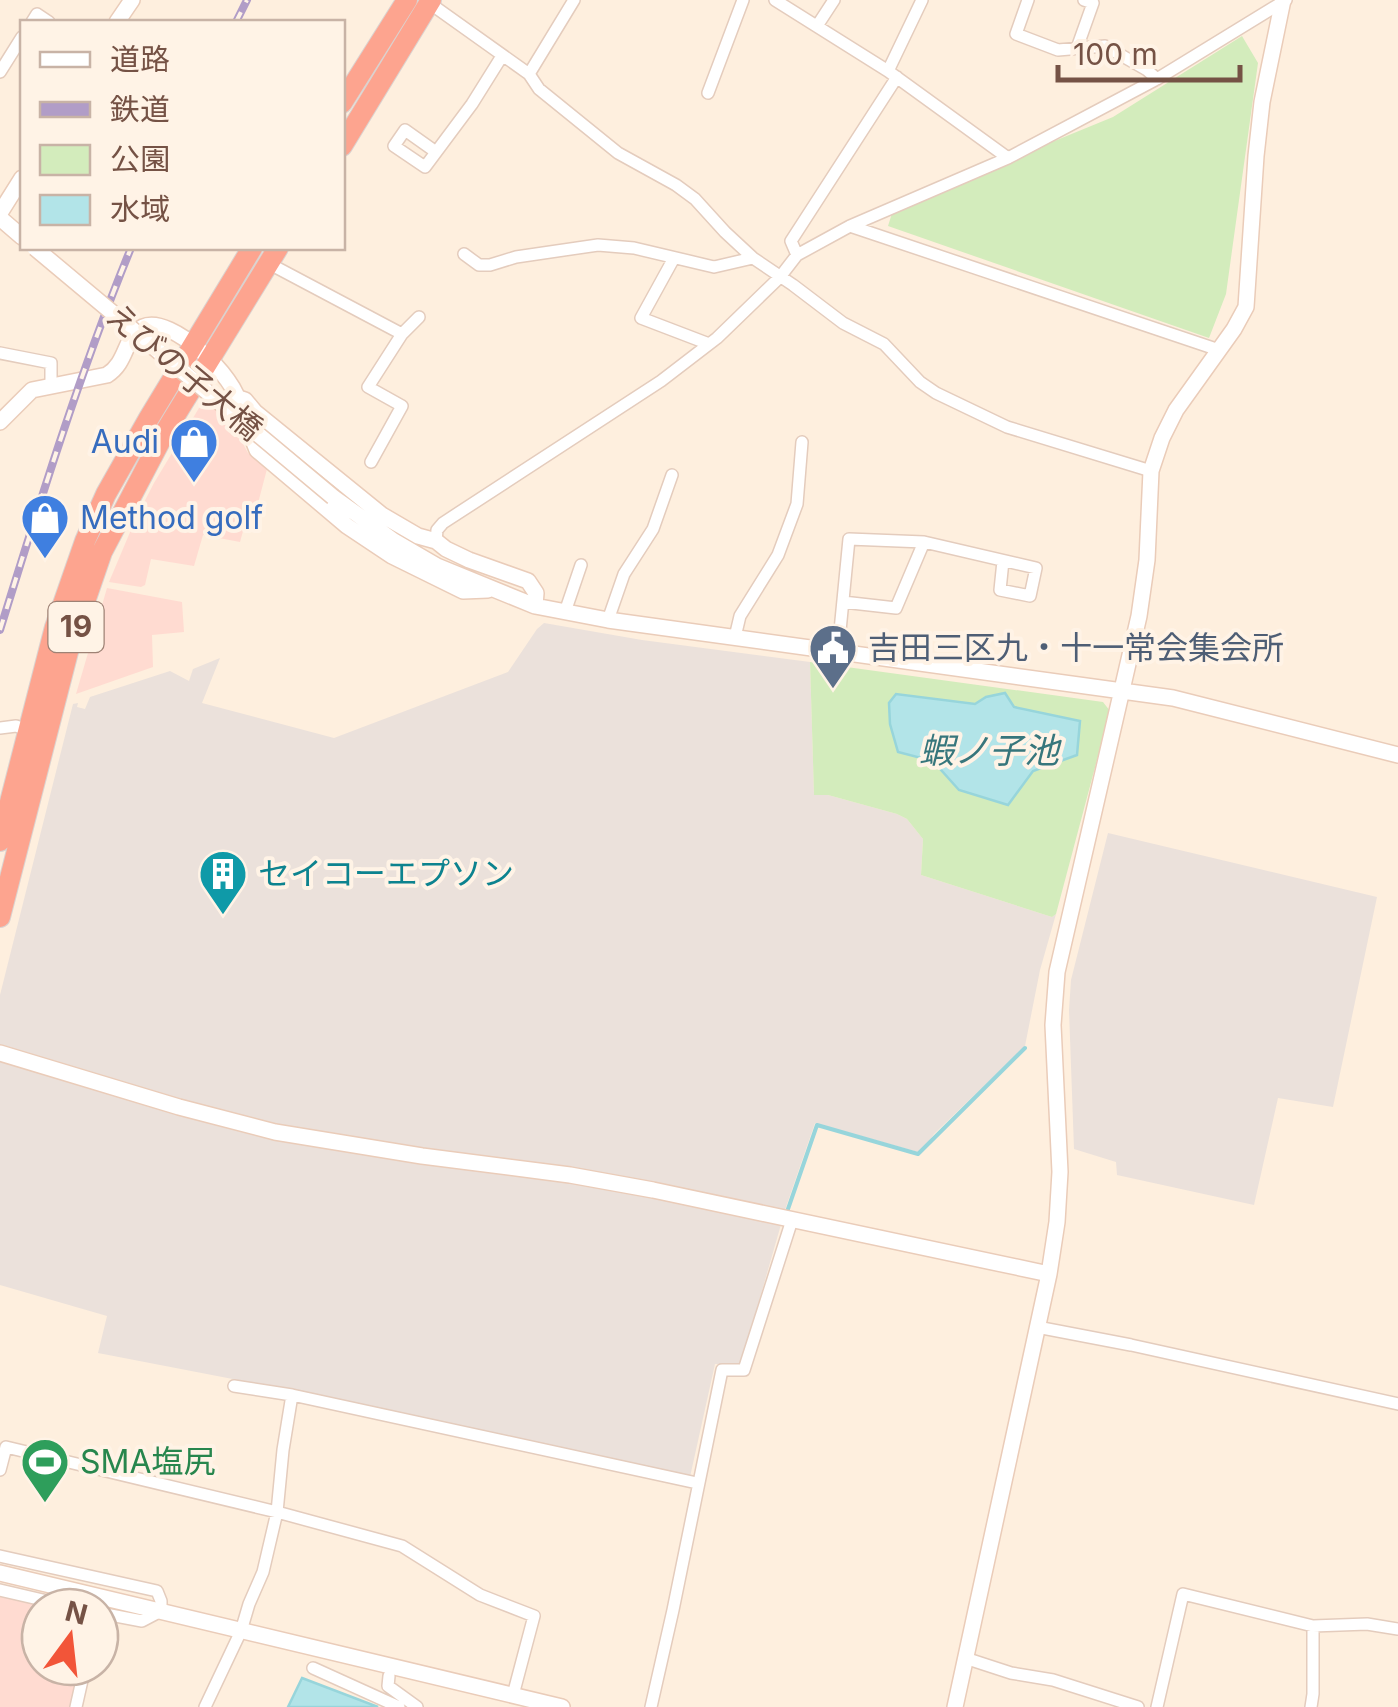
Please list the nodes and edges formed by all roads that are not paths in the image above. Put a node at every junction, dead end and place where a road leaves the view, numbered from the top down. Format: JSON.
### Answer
{"nodes":[{"id":1,"x":408,"y":0,"type":"edge"},
{"id":2,"x":574,"y":0,"type":"edge"},
{"id":3,"x":743,"y":0,"type":"edge"},
{"id":4,"x":775,"y":0,"type":"edge"},
{"id":5,"x":834,"y":0,"type":"edge"},
{"id":6,"x":922,"y":0,"type":"edge"},
{"id":7,"x":1028,"y":0,"type":"edge"},
{"id":8,"x":1084,"y":0,"type":"edge"},
{"id":9,"x":1284,"y":0,"type":"edge"},
{"id":10,"x":429,"y":1,"type":"edge"},
{"id":11,"x":817,"y":26,"type":"junction"},
{"id":12,"x":20,"y":40,"type":"edge"},
{"id":13,"x":1077,"y":48,"type":"junction"},
{"id":14,"x":502,"y":56,"type":"junction"},
{"id":15,"x":0,"y":72,"type":"edge"},
{"id":16,"x":530,"y":74,"type":"junction"},
{"id":17,"x":892,"y":74,"type":"junction"},
{"id":18,"x":1157,"y":79,"type":"junction"},
{"id":19,"x":708,"y":92,"type":"dead end"},
{"id":20,"x":345,"y":98,"type":"edge"},
{"id":21,"x":345,"y":141,"type":"edge"},
{"id":22,"x":436,"y":152,"type":"dead end"},
{"id":23,"x":1008,"y":158,"type":"junction"},
{"id":24,"x":20,"y":181,"type":"edge"},
{"id":25,"x":0,"y":216,"type":"edge"},
{"id":26,"x":850,"y":226,"type":"junction"},
{"id":27,"x":20,"y":235,"type":"edge"},
{"id":28,"x":37,"y":250,"type":"edge"},
{"id":29,"x":251,"y":250,"type":"edge"},
{"id":30,"x":464,"y":254,"type":"dead end"},
{"id":31,"x":273,"y":255,"type":"edge"},
{"id":32,"x":797,"y":255,"type":"junction"},
{"id":33,"x":674,"y":258,"type":"junction"},
{"id":34,"x":754,"y":258,"type":"junction"},
{"id":35,"x":780,"y":277,"type":"junction"},
{"id":36,"x":419,"y":316,"type":"dead end"},
{"id":37,"x":402,"y":334,"type":"junction"},
{"id":38,"x":709,"y":344,"type":"junction"},
{"id":39,"x":1218,"y":350,"type":"junction"},
{"id":40,"x":201,"y":352,"type":"junction"},
{"id":41,"x":0,"y":353,"type":"edge"},
{"id":42,"x":51,"y":384,"type":"junction"},
{"id":43,"x":239,"y":398,"type":"junction"},
{"id":44,"x":0,"y":422,"type":"edge"},
{"id":45,"x":802,"y":442,"type":"dead end"},
{"id":46,"x":371,"y":462,"type":"dead end"},
{"id":47,"x":1151,"y":472,"type":"junction"},
{"id":48,"x":672,"y":476,"type":"dead end"},
{"id":49,"x":436,"y":541,"type":"junction"},
{"id":50,"x":924,"y":542,"type":"junction"},
{"id":51,"x":1003,"y":561,"type":"dead end"},
{"id":52,"x":581,"y":565,"type":"dead end"},
{"id":53,"x":492,"y":590,"type":"junction"},
{"id":54,"x":843,"y":602,"type":"junction"},
{"id":55,"x":535,"y":606,"type":"junction"},
{"id":56,"x":566,"y":612,"type":"junction"},
{"id":57,"x":608,"y":620,"type":"junction"},
{"id":58,"x":736,"y":638,"type":"junction"},
{"id":59,"x":838,"y":651,"type":"junction"},
{"id":60,"x":1122,"y":691,"type":"junction"},
{"id":61,"x":0,"y":728,"type":"edge"},
{"id":62,"x":28,"y":730,"type":"junction"},
{"id":63,"x":1398,"y":755,"type":"edge"},
{"id":64,"x":0,"y":841,"type":"edge"},
{"id":65,"x":0,"y":917,"type":"edge"},
{"id":66,"x":0,"y":1053,"type":"edge"},
{"id":67,"x":792,"y":1220,"type":"junction"},
{"id":68,"x":1049,"y":1274,"type":"junction"},
{"id":69,"x":1037,"y":1327,"type":"junction"},
{"id":70,"x":234,"y":1386,"type":"dead end"},
{"id":71,"x":292,"y":1395,"type":"junction"},
{"id":72,"x":1398,"y":1404,"type":"edge"},
{"id":73,"x":0,"y":1470,"type":"edge"},
{"id":74,"x":698,"y":1483,"type":"junction"},
{"id":75,"x":277,"y":1512,"type":"junction"},
{"id":76,"x":0,"y":1556,"type":"edge"},
{"id":77,"x":0,"y":1573,"type":"edge"},
{"id":78,"x":161,"y":1611,"type":"junction"},
{"id":79,"x":120,"y":1617,"type":"edge"},
{"id":80,"x":1313,"y":1626,"type":"junction"},
{"id":81,"x":1398,"y":1630,"type":"edge"},
{"id":82,"x":241,"y":1631,"type":"junction"},
{"id":83,"x":965,"y":1658,"type":"junction"},
{"id":84,"x":313,"y":1668,"type":"dead end"},
{"id":85,"x":389,"y":1676,"type":"dead end"},
{"id":86,"x":513,"y":1695,"type":"junction"},
{"id":87,"x":205,"y":1707,"type":"edge"},
{"id":88,"x":399,"y":1707,"type":"edge"},
{"id":89,"x":417,"y":1707,"type":"edge"},
{"id":90,"x":562,"y":1707,"type":"edge"},
{"id":91,"x":650,"y":1707,"type":"edge"},
{"id":92,"x":955,"y":1707,"type":"edge"},
{"id":93,"x":1138,"y":1707,"type":"edge"},
{"id":94,"x":1157,"y":1707,"type":"edge"},
{"id":95,"x":1311,"y":1707,"type":"edge"}],
"edges":[{"from":1,"to":20,"type":"highway"},
{"from":2,"to":16,"type":"street"},
{"from":3,"to":19,"type":"street"},
{"from":4,"to":11,"type":"street"},
{"from":5,"to":11,"type":"street"},
{"from":6,"to":17,"type":"street"},
{"from":7,"to":13,"type":"street"},
{"from":8,"to":13,"type":"street"},
{"from":9,"to":18,"type":"street"},
{"from":9,"to":39,"type":"street"},
{"from":10,"to":14,"type":"street"},
{"from":10,"to":21,"type":"highway"},
{"from":11,"to":17,"type":"street"},
{"from":12,"to":15,"type":"street"},
{"from":13,"to":18,"type":"street"},
{"from":14,"to":16,"type":"street"},
{"from":14,"to":22,"type":"street"},
{"from":16,"to":34,"type":"street"},
{"from":17,"to":23,"type":"street"},
{"from":17,"to":32,"type":"street"},
{"from":18,"to":23,"type":"street"},
{"from":23,"to":26,"type":"street"},
{"from":24,"to":25,"type":"street"},
{"from":25,"to":27,"type":"street"},
{"from":26,"to":32,"type":"street"},
{"from":26,"to":39,"type":"street"},
{"from":28,"to":53,"type":"street","name":"えびの子大橋","bridge":true},
{"from":29,"to":40,"type":"highway","number":"19"},
{"from":30,"to":33,"type":"street"},
{"from":31,"to":37,"type":"street"},
{"from":31,"to":40,"type":"highway","number":"19"},
{"from":32,"to":35,"type":"street"},
{"from":33,"to":34,"type":"street"},
{"from":33,"to":38,"type":"street"},
{"from":34,"to":35,"type":"street"},
{"from":35,"to":38,"type":"street"},
{"from":35,"to":47,"type":"street"},
{"from":36,"to":37,"type":"street"},
{"from":37,"to":46,"type":"street"},
{"from":38,"to":49,"type":"street"},
{"from":39,"to":47,"type":"street"},
{"from":40,"to":42,"type":"street"},
{"from":40,"to":43,"type":"street"},
{"from":40,"to":62,"type":"highway","number":"19"},
{"from":40,"to":65,"type":"highway","number":"19"},
{"from":41,"to":42,"type":"street"},
{"from":42,"to":44,"type":"street"},
{"from":43,"to":49,"type":"street"},
{"from":43,"to":53,"type":"street"},
{"from":45,"to":58,"type":"street"},
{"from":47,"to":60,"type":"street"},
{"from":48,"to":57,"type":"street"},
{"from":49,"to":55,"type":"street"},
{"from":50,"to":51,"type":"street"},
{"from":50,"to":54,"type":"street"},
{"from":50,"to":54,"type":"street"},
{"from":52,"to":56,"type":"street"},
{"from":53,"to":55,"type":"street"},
{"from":54,"to":59,"type":"street"},
{"from":55,"to":56,"type":"street"},
{"from":56,"to":57,"type":"street"},
{"from":57,"to":58,"type":"street"},
{"from":58,"to":59,"type":"street"},
{"from":59,"to":60,"type":"street"},
{"from":60,"to":63,"type":"street"},
{"from":60,"to":68,"type":"street"},
{"from":61,"to":62,"type":"street"},
{"from":62,"to":64,"type":"highway","number":"19"},
{"from":66,"to":67,"type":"street"},
{"from":67,"to":68,"type":"street"},
{"from":67,"to":74,"type":"street"},
{"from":68,"to":69,"type":"street"},
{"from":69,"to":72,"type":"street"},
{"from":69,"to":83,"type":"street"},
{"from":70,"to":71,"type":"street"},
{"from":71,"to":74,"type":"street"},
{"from":71,"to":75,"type":"street"},
{"from":73,"to":75,"type":"street"},
{"from":74,"to":91,"type":"street"},
{"from":75,"to":82,"type":"street"},
{"from":75,"to":86,"type":"street"},
{"from":76,"to":78,"type":"street"},
{"from":77,"to":78,"type":"street"},
{"from":78,"to":79,"type":"street"},
{"from":78,"to":82,"type":"street"},
{"from":80,"to":81,"type":"street"},
{"from":80,"to":94,"type":"street"},
{"from":80,"to":95,"type":"street"},
{"from":82,"to":86,"type":"street"},
{"from":82,"to":87,"type":"street"},
{"from":83,"to":92,"type":"street"},
{"from":83,"to":93,"type":"street"},
{"from":84,"to":88,"type":"street"},
{"from":85,"to":89,"type":"street"},
{"from":86,"to":90,"type":"street"}]}
